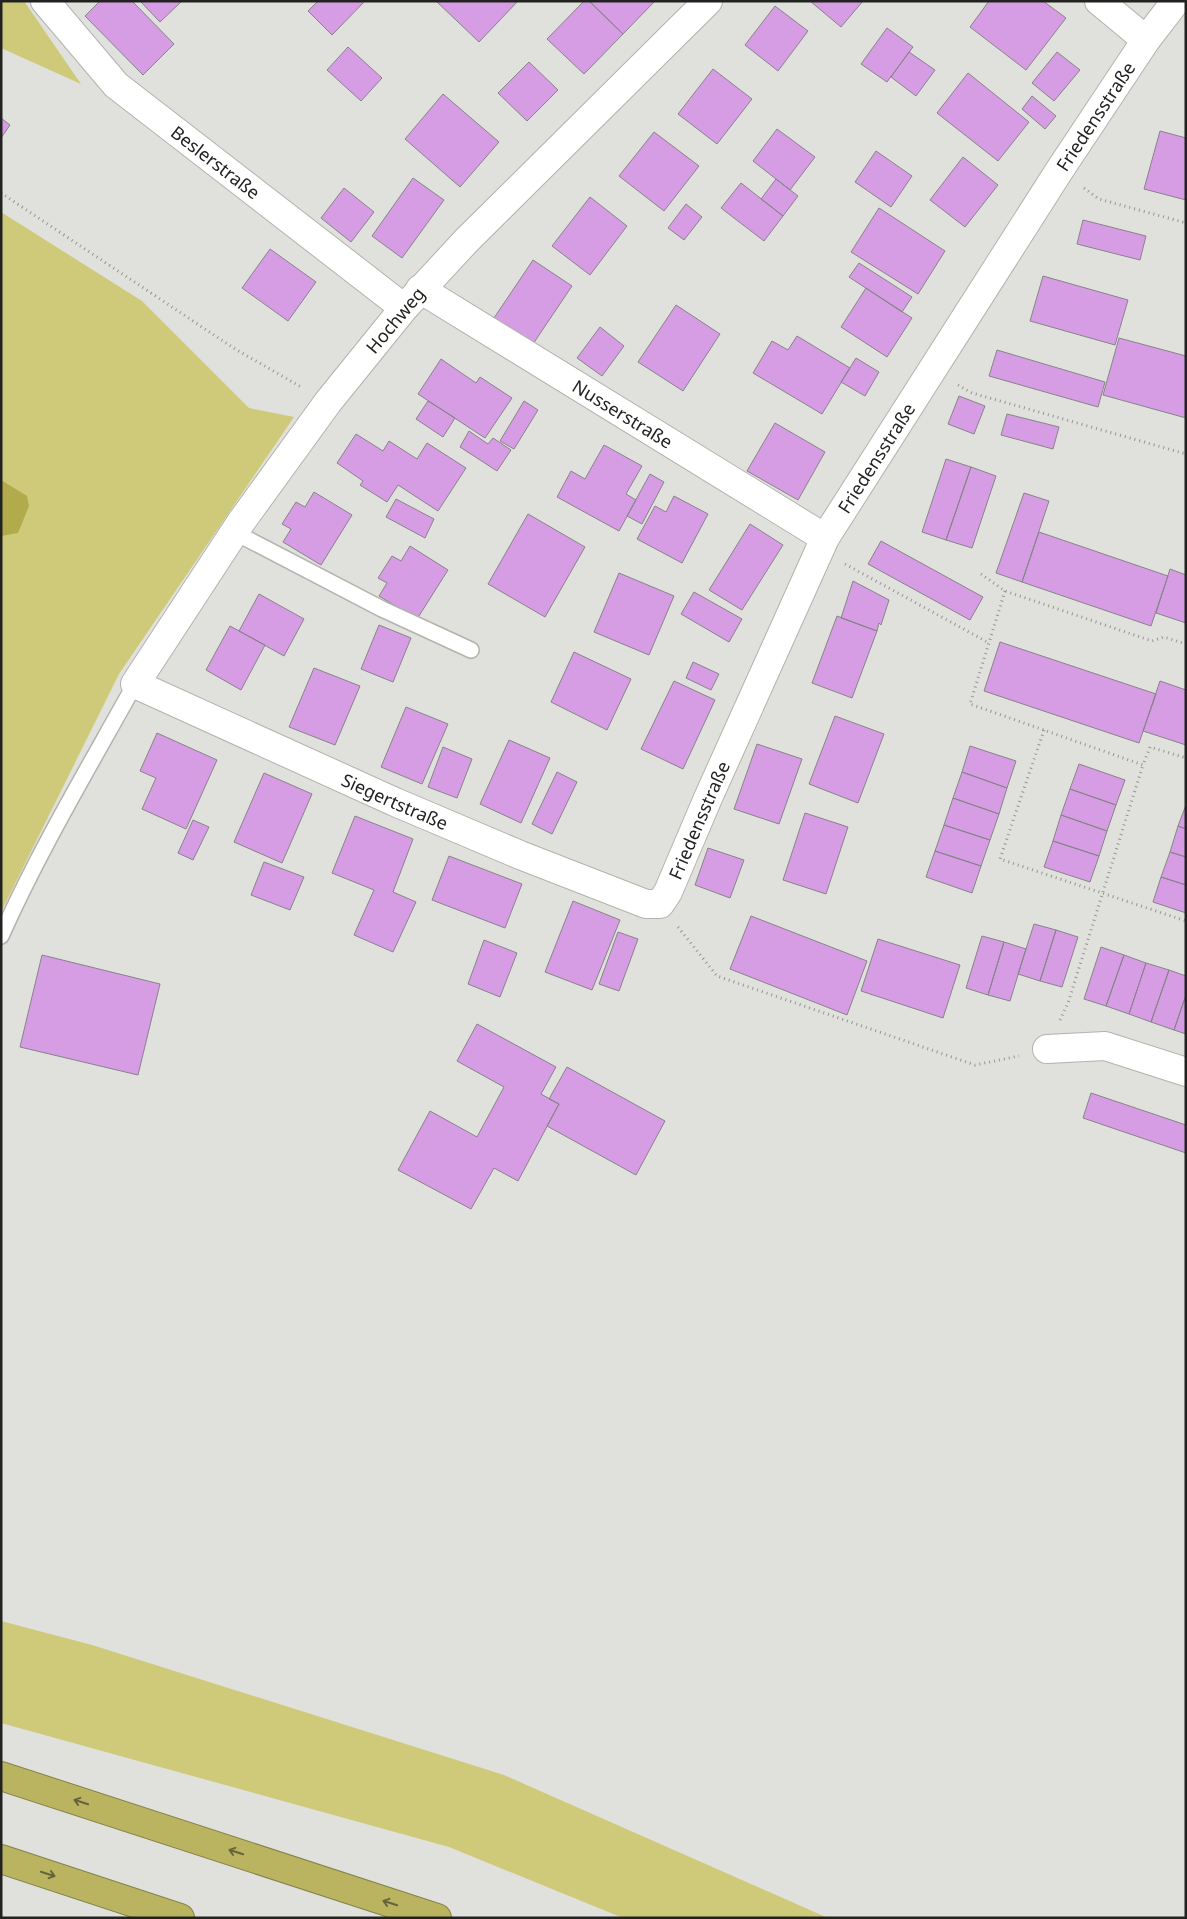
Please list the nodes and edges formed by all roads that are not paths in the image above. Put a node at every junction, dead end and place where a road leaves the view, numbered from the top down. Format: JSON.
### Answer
{"nodes":[{"id":1,"x":45,"y":1,"type":"edge"},
{"id":2,"x":708,"y":1,"type":"edge"},
{"id":3,"x":1099,"y":1,"type":"edge"},
{"id":4,"x":1176,"y":1,"type":"edge"},
{"id":5,"x":1146,"y":40,"type":"junction"},
{"id":6,"x":412,"y":298,"type":"junction"},
{"id":7,"x":234,"y":532,"type":"junction"},
{"id":8,"x":822,"y":544,"type":"junction"},
{"id":9,"x":471,"y":650,"type":"dead end"},
{"id":10,"x":135,"y":684,"type":"junction"},
{"id":11,"x":660,"y":904,"type":"joint"},
{"id":12,"x":1,"y":936,"type":"edge"},
{"id":13,"x":1047,"y":1049,"type":"road end"},
{"id":14,"x":1186,"y":1072,"type":"edge"},
{"id":15,"x":1,"y":1776,"type":"edge"},
{"id":16,"x":1,"y":1859,"type":"edge"},
{"id":17,"x":180,"y":1918,"type":"edge"},
{"id":18,"x":437,"y":1918,"type":"edge"}],
"edges":[{"from":1,"to":6,"type":"street","name":"Beslerstraße"},
{"from":2,"to":6,"type":"street","name":"Hochweg"},
{"from":3,"to":5,"type":"street"},
{"from":4,"to":5,"type":"street","name":"Friedensstraße"},
{"from":5,"to":8,"type":"street","name":"Friedensstraße"},
{"from":6,"to":7,"type":"street","name":"Hochweg"},
{"from":6,"to":8,"type":"street","name":"Nusserstraße"},
{"from":7,"to":9,"type":"lane"},
{"from":7,"to":10,"type":"street","name":"Hochweg"},
{"from":8,"to":11,"type":"street","name":"Friedensstraße"},
{"from":10,"to":11,"type":"street","name":"Siegertstraße"},
{"from":10,"to":12,"type":"lane"},
{"from":13,"to":14,"type":"street"},
{"from":18,"to":15,"type":"highway","one_way":true},
{"from":16,"to":17,"type":"highway","one_way":true}]}
